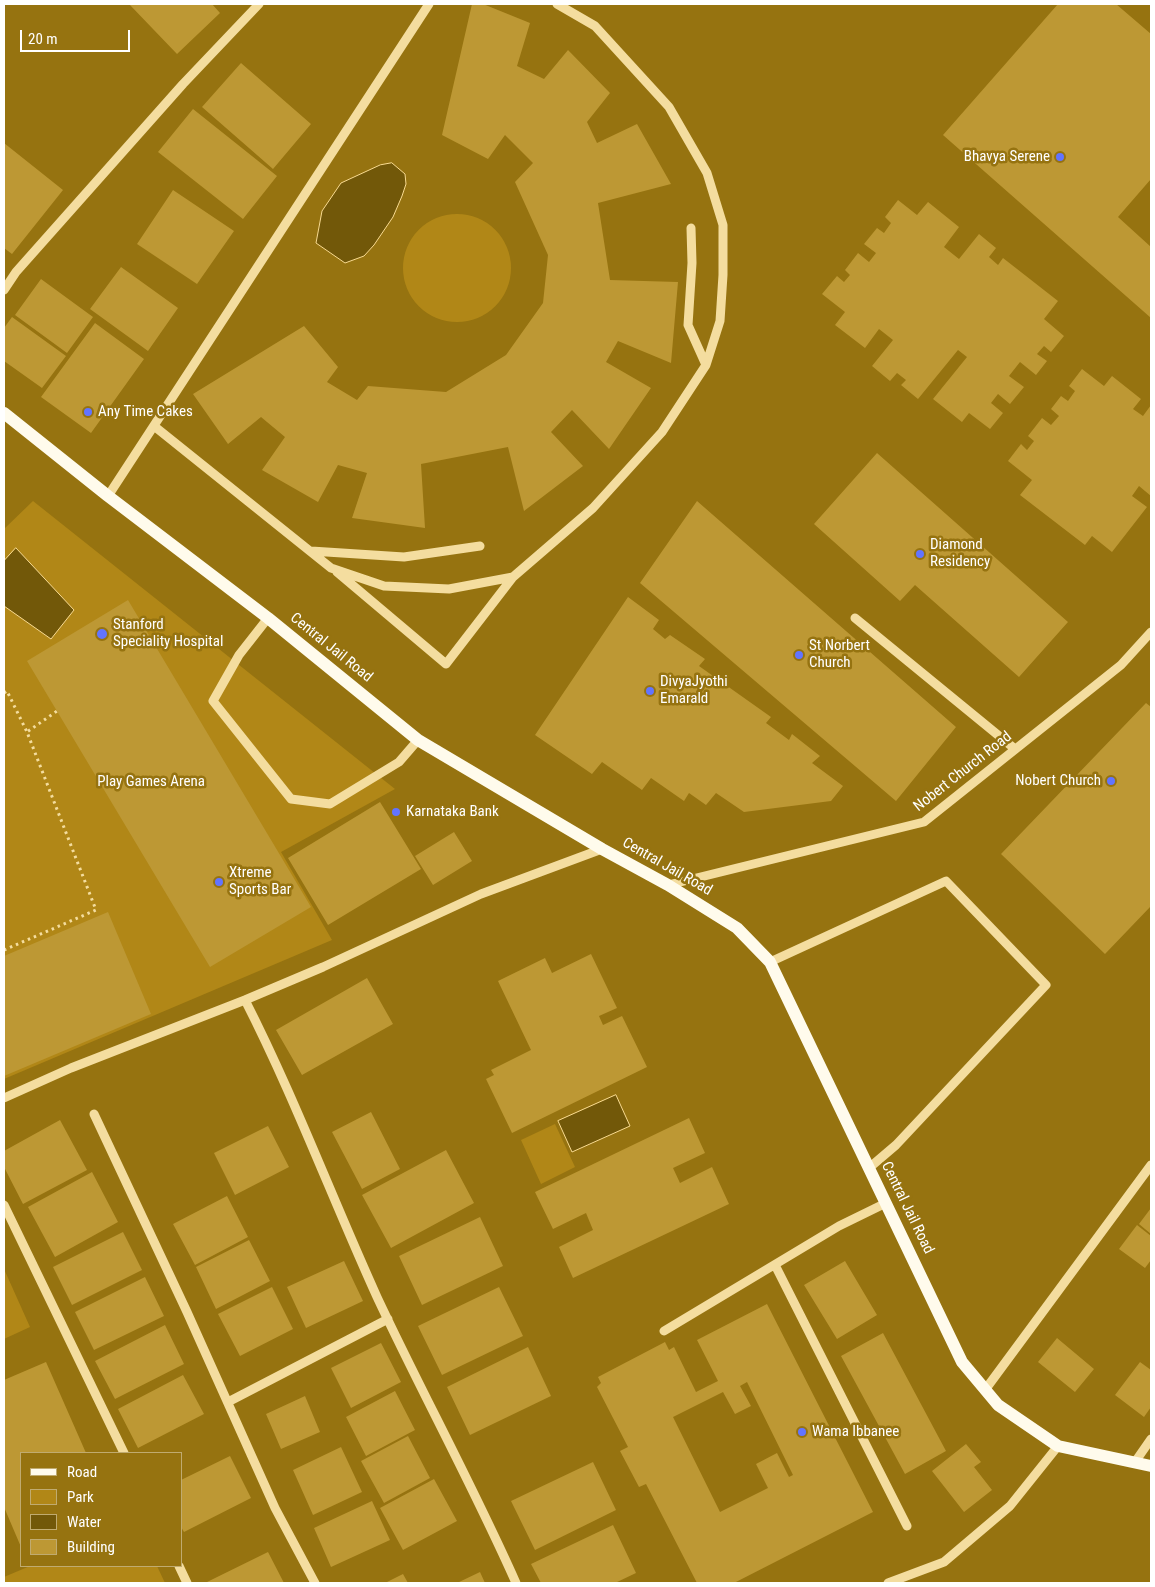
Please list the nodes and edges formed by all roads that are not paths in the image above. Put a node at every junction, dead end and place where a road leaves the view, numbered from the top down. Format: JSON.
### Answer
{"nodes":[{"id":1,"x":258,"y":4,"type":"edge"},
{"id":2,"x":429,"y":4,"type":"edge"},
{"id":3,"x":557,"y":4,"type":"edge"},
{"id":4,"x":691,"y":228,"type":"dead end"},
{"id":5,"x":4,"y":290,"type":"edge"},
{"id":6,"x":706,"y":365,"type":"junction"},
{"id":7,"x":4,"y":413,"type":"edge"},
{"id":8,"x":154,"y":426,"type":"junction"},
{"id":9,"x":108,"y":496,"type":"junction"},
{"id":10,"x":480,"y":546,"type":"dead end"},
{"id":11,"x":311,"y":551,"type":"junction"},
{"id":12,"x":331,"y":568,"type":"junction"},
{"id":13,"x":513,"y":577,"type":"junction"},
{"id":14,"x":268,"y":618,"type":"junction"},
{"id":15,"x":855,"y":618,"type":"dead end"},
{"id":16,"x":1151,"y":632,"type":"edge"},
{"id":17,"x":418,"y":740,"type":"junction"},
{"id":18,"x":1015,"y":749,"type":"junction"},
{"id":19,"x":602,"y":849,"type":"junction"},
{"id":20,"x":668,"y":885,"type":"junction"},
{"id":21,"x":770,"y":962,"type":"junction"},
{"id":22,"x":245,"y":1000,"type":"junction"},
{"id":23,"x":4,"y":1098,"type":"edge"},
{"id":24,"x":94,"y":1114,"type":"dead end"},
{"id":25,"x":1151,"y":1165,"type":"edge"},
{"id":26,"x":869,"y":1168,"type":"junction"},
{"id":27,"x":886,"y":1202,"type":"junction"},
{"id":28,"x":4,"y":1205,"type":"edge"},
{"id":29,"x":775,"y":1265,"type":"junction"},
{"id":30,"x":388,"y":1319,"type":"junction"},
{"id":31,"x":664,"y":1331,"type":"dead end"},
{"id":32,"x":985,"y":1390,"type":"junction"},
{"id":33,"x":228,"y":1402,"type":"junction"},
{"id":34,"x":1151,"y":1439,"type":"edge"},
{"id":35,"x":1058,"y":1446,"type":"junction"},
{"id":36,"x":124,"y":1452,"type":"edge"},
{"id":37,"x":1135,"y":1462,"type":"junction"},
{"id":38,"x":1151,"y":1466,"type":"edge"},
{"id":39,"x":906,"y":1526,"type":"dead end"},
{"id":40,"x":179,"y":1567,"type":"edge"},
{"id":41,"x":187,"y":1583,"type":"edge"},
{"id":42,"x":314,"y":1583,"type":"edge"},
{"id":43,"x":516,"y":1583,"type":"edge"},
{"id":44,"x":888,"y":1583,"type":"edge"}],
"edges":[{"from":1,"to":5,"type":"street"},
{"from":2,"to":8,"type":"street"},
{"from":3,"to":6,"type":"street"},
{"from":4,"to":6,"type":"street"},
{"from":6,"to":13,"type":"street"},
{"from":7,"to":9,"type":"main road","name":"Central Jail Road"},
{"from":8,"to":9,"type":"street"},
{"from":8,"to":11,"type":"street"},
{"from":9,"to":14,"type":"main road","name":"Central Jail Road"},
{"from":10,"to":11,"type":"street"},
{"from":11,"to":12,"type":"street"},
{"from":12,"to":13,"type":"street"},
{"from":12,"to":13,"type":"street"},
{"from":14,"to":17,"type":"main road","name":"Central Jail Road"},
{"from":14,"to":17,"type":"street"},
{"from":15,"to":18,"type":"street"},
{"from":16,"to":18,"type":"street","name":"Nobert Church Road"},
{"from":17,"to":19,"type":"main road","name":"Central Jail Road"},
{"from":18,"to":20,"type":"street","name":"Nobert Church Road"},
{"from":19,"to":20,"type":"main road","name":"Central Jail Road"},
{"from":19,"to":22,"type":"street"},
{"from":20,"to":21,"type":"main road","name":"Central Jail Road"},
{"from":21,"to":26,"type":"main road","name":"Central Jail Road"},
{"from":21,"to":26,"type":"street"},
{"from":22,"to":23,"type":"street"},
{"from":22,"to":30,"type":"street"},
{"from":24,"to":33,"type":"street"},
{"from":25,"to":32,"type":"street"},
{"from":26,"to":27,"type":"main road","name":"Central Jail Road"},
{"from":27,"to":29,"type":"street"},
{"from":27,"to":32,"type":"main road","name":"Central Jail Road"},
{"from":28,"to":36,"type":"street"},
{"from":29,"to":31,"type":"street"},
{"from":29,"to":39,"type":"street"},
{"from":30,"to":33,"type":"street"},
{"from":30,"to":43,"type":"street"},
{"from":32,"to":35,"type":"main road","name":"Central Jail Road"},
{"from":33,"to":42,"type":"street"},
{"from":34,"to":37,"type":"street"},
{"from":35,"to":37,"type":"main road","name":"Central Jail Road"},
{"from":35,"to":44,"type":"street"},
{"from":37,"to":38,"type":"main road","name":"Central Jail Road"},
{"from":40,"to":41,"type":"street"}]}
